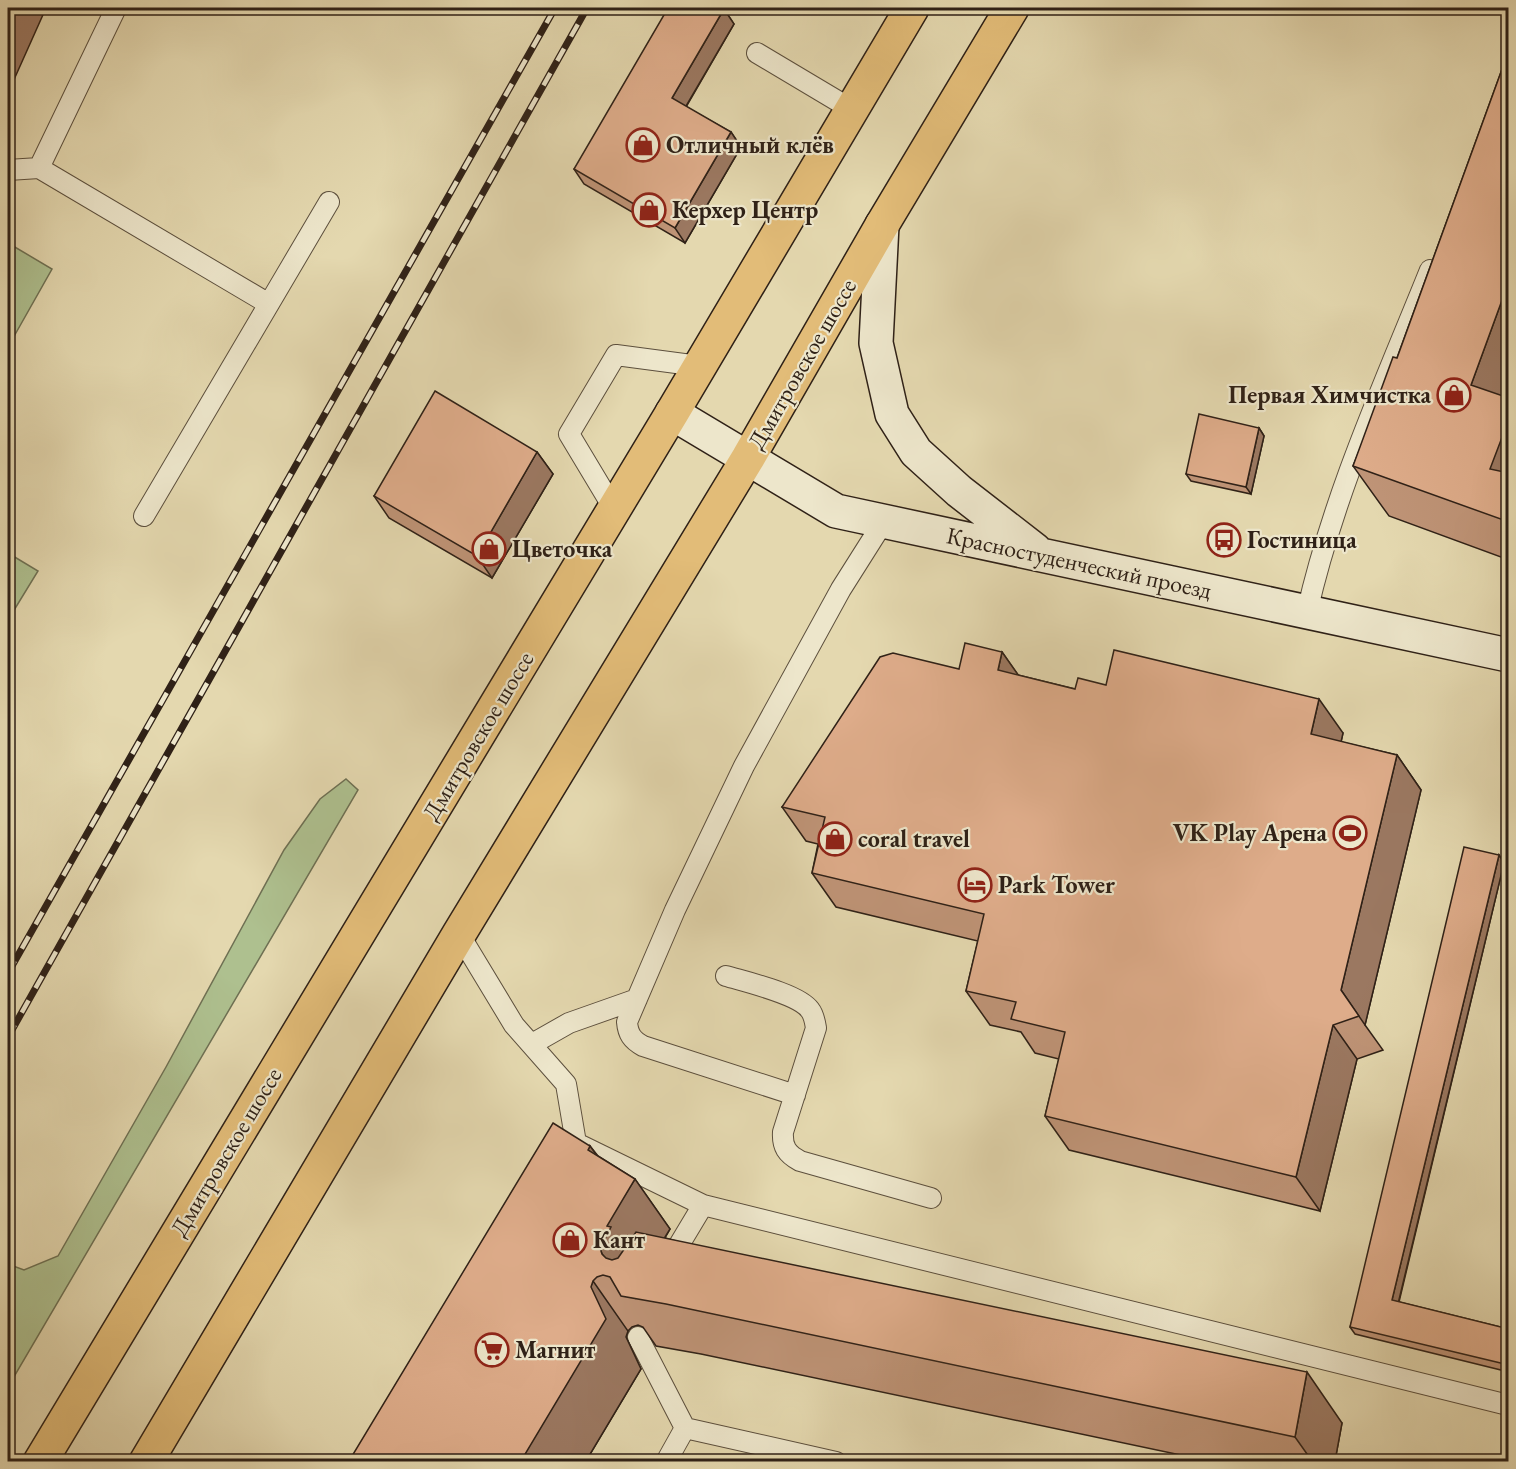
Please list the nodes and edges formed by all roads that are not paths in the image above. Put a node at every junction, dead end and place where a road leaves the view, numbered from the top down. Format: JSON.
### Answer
{"nodes":[{"id":1,"x":116,"y":8,"type":"edge"},
{"id":2,"x":912,"y":8,"type":"edge"},
{"id":3,"x":1012,"y":8,"type":"edge"},
{"id":4,"x":757,"y":53,"type":"dead end"},
{"id":5,"x":851,"y":109,"type":"junction"},
{"id":6,"x":39,"y":168,"type":"junction"},
{"id":7,"x":8,"y":170,"type":"edge"},
{"id":8,"x":329,"y":202,"type":"dead end"},
{"id":9,"x":882,"y":225,"type":"junction"},
{"id":10,"x":1437,"y":252,"type":"edge"},
{"id":11,"x":269,"y":304,"type":"junction"},
{"id":12,"x":699,"y":366,"type":"junction"},
{"id":13,"x":672,"y":413,"type":"junction"},
{"id":14,"x":748,"y":458,"type":"junction"},
{"id":15,"x":614,"y":509,"type":"junction"},
{"id":16,"x":144,"y":516,"type":"dead end"},
{"id":17,"x":884,"y":521,"type":"junction"},
{"id":18,"x":1042,"y":554,"type":"junction"},
{"id":19,"x":1307,"y":612,"type":"junction"},
{"id":20,"x":1509,"y":655,"type":"edge"},
{"id":21,"x":459,"y":934,"type":"junction"},
{"id":22,"x":726,"y":976,"type":"dead end"},
{"id":23,"x":637,"y":999,"type":"junction"},
{"id":24,"x":532,"y":1044,"type":"junction"},
{"id":25,"x":795,"y":1095,"type":"junction"},
{"id":26,"x":576,"y":1143,"type":"junction"},
{"id":27,"x":563,"y":1163,"type":"edge"},
{"id":28,"x":931,"y":1198,"type":"dead end"},
{"id":29,"x":703,"y":1205,"type":"junction"},
{"id":30,"x":658,"y":1280,"type":"edge"},
{"id":31,"x":638,"y":1337,"type":"edge"},
{"id":32,"x":1509,"y":1405,"type":"edge"},
{"id":33,"x":685,"y":1428,"type":"junction"},
{"id":34,"x":40,"y":1461,"type":"edge"},
{"id":35,"x":146,"y":1461,"type":"edge"},
{"id":36,"x":666,"y":1461,"type":"edge"},
{"id":37,"x":836,"y":1461,"type":"edge"}],
"edges":[{"from":1,"to":6,"type":"lane"},
{"from":2,"to":5,"type":"main road","name":"Дмитровское шоссе"},
{"from":3,"to":9,"type":"main road","name":"Дмитровское шоссе"},
{"from":4,"to":5,"type":"lane"},
{"from":5,"to":12,"type":"main road","name":"Дмитровское шоссе"},
{"from":6,"to":7,"type":"lane"},
{"from":6,"to":11,"type":"lane"},
{"from":8,"to":11,"type":"lane"},
{"from":9,"to":14,"type":"main road","name":"Дмитровское шоссе"},
{"from":9,"to":18,"type":"street"},
{"from":10,"to":19,"type":"lane"},
{"from":11,"to":16,"type":"lane"},
{"from":12,"to":13,"type":"main road","name":"Дмитровское шоссе"},
{"from":12,"to":15,"type":"lane"},
{"from":13,"to":14,"type":"street","name":"Красностуденческий проезд"},
{"from":13,"to":15,"type":"main road","name":"Дмитровское шоссе"},
{"from":14,"to":17,"type":"street","name":"Красностуденческий проезд"},
{"from":14,"to":21,"type":"main road","name":"Дмитровское шоссе"},
{"from":15,"to":34,"type":"main road","name":"Дмитровское шоссе"},
{"from":17,"to":18,"type":"street","name":"Красностуденческий проезд"},
{"from":17,"to":23,"type":"lane"},
{"from":18,"to":19,"type":"street","name":"Красностуденческий проезд"},
{"from":19,"to":20,"type":"street","name":"Красностуденческий проезд"},
{"from":21,"to":24,"type":"lane"},
{"from":21,"to":35,"type":"main road","name":"Дмитровское шоссе"},
{"from":22,"to":25,"type":"lane"},
{"from":23,"to":24,"type":"lane"},
{"from":23,"to":25,"type":"lane"},
{"from":24,"to":26,"type":"lane"},
{"from":25,"to":28,"type":"lane"},
{"from":26,"to":27,"type":"lane"},
{"from":26,"to":29,"type":"lane"},
{"from":29,"to":30,"type":"lane"},
{"from":29,"to":32,"type":"lane"},
{"from":31,"to":33,"type":"lane"},
{"from":33,"to":36,"type":"lane"},
{"from":33,"to":37,"type":"lane"}]}
